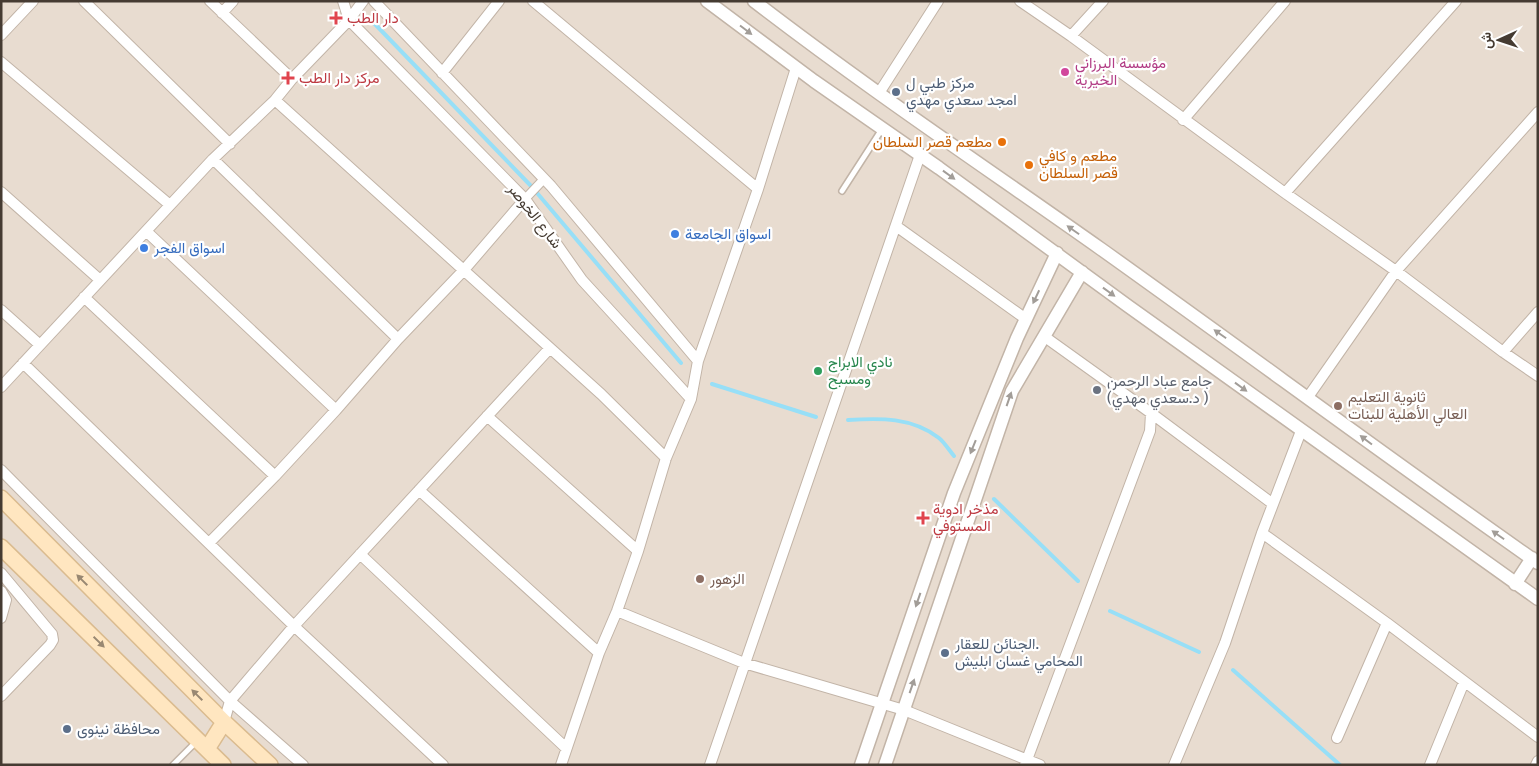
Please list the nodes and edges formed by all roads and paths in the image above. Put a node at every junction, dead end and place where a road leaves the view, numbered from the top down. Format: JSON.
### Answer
{"nodes":[{"id":1,"x":84,"y":1,"type":"edge"},
{"id":2,"x":210,"y":1,"type":"edge"},
{"id":3,"x":233,"y":1,"type":"edge"},
{"id":4,"x":343,"y":1,"type":"edge"},
{"id":5,"x":364,"y":1,"type":"edge"},
{"id":6,"x":374,"y":1,"type":"edge"},
{"id":7,"x":499,"y":1,"type":"edge"},
{"id":8,"x":533,"y":1,"type":"edge"},
{"id":9,"x":707,"y":1,"type":"edge"},
{"id":10,"x":754,"y":1,"type":"edge"},
{"id":11,"x":938,"y":1,"type":"edge"},
{"id":12,"x":1020,"y":1,"type":"edge"},
{"id":13,"x":1103,"y":1,"type":"edge"},
{"id":14,"x":1285,"y":1,"type":"edge"},
{"id":15,"x":1456,"y":1,"type":"edge"},
{"id":16,"x":29,"y":3,"type":"edge"},
{"id":17,"x":222,"y":12,"type":"junction"},
{"id":18,"x":348,"y":20,"type":"junction"},
{"id":19,"x":1,"y":35,"type":"edge"},
{"id":20,"x":1072,"y":36,"type":"junction"},
{"id":21,"x":1,"y":62,"type":"edge"},
{"id":22,"x":796,"y":68,"type":"junction"},
{"id":23,"x":442,"y":73,"type":"junction"},
{"id":24,"x":292,"y":79,"type":"junction"},
{"id":25,"x":879,"y":94,"type":"junction"},
{"id":26,"x":275,"y":100,"type":"junction"},
{"id":27,"x":1538,"y":112,"type":"edge"},
{"id":28,"x":1183,"y":120,"type":"junction"},
{"id":29,"x":882,"y":128,"type":"junction"},
{"id":30,"x":230,"y":144,"type":"junction"},
{"id":31,"x":920,"y":155,"type":"junction"},
{"id":32,"x":213,"y":159,"type":"junction"},
{"id":33,"x":544,"y":179,"type":"junction"},
{"id":34,"x":758,"y":189,"type":"junction"},
{"id":35,"x":842,"y":191,"type":"dead end"},
{"id":36,"x":1,"y":192,"type":"edge"},
{"id":37,"x":1285,"y":193,"type":"junction"},
{"id":38,"x":526,"y":199,"type":"junction"},
{"id":39,"x":170,"y":205,"type":"junction"},
{"id":40,"x":896,"y":226,"type":"junction"},
{"id":41,"x":146,"y":232,"type":"junction"},
{"id":42,"x":1057,"y":253,"type":"junction"},
{"id":43,"x":463,"y":270,"type":"junction"},
{"id":44,"x":1396,"y":270,"type":"junction"},
{"id":45,"x":1082,"y":272,"type":"junction"},
{"id":46,"x":100,"y":280,"type":"junction"},
{"id":47,"x":84,"y":297,"type":"junction"},
{"id":48,"x":1,"y":310,"type":"edge"},
{"id":49,"x":1538,"y":312,"type":"edge"},
{"id":50,"x":1026,"y":319,"type":"junction"},
{"id":51,"x":1045,"y":337,"type":"junction"},
{"id":52,"x":398,"y":339,"type":"junction"},
{"id":53,"x":40,"y":344,"type":"junction"},
{"id":54,"x":550,"y":348,"type":"junction"},
{"id":55,"x":1503,"y":352,"type":"junction"},
{"id":56,"x":698,"y":361,"type":"junction"},
{"id":57,"x":23,"y":363,"type":"junction"},
{"id":58,"x":1538,"y":376,"type":"edge"},
{"id":59,"x":1,"y":387,"type":"edge"},
{"id":60,"x":1308,"y":397,"type":"junction"},
{"id":61,"x":691,"y":399,"type":"junction"},
{"id":62,"x":336,"y":410,"type":"junction"},
{"id":63,"x":1151,"y":413,"type":"junction"},
{"id":64,"x":487,"y":416,"type":"junction"},
{"id":65,"x":1301,"y":431,"type":"junction"},
{"id":66,"x":666,"y":458,"type":"junction"},
{"id":67,"x":1,"y":470,"type":"edge"},
{"id":68,"x":275,"y":476,"type":"junction"},
{"id":69,"x":419,"y":490,"type":"junction"},
{"id":70,"x":1,"y":498,"type":"edge"},
{"id":71,"x":1273,"y":504,"type":"junction"},
{"id":72,"x":1262,"y":532,"type":"junction"},
{"id":73,"x":209,"y":542,"type":"junction"},
{"id":74,"x":1,"y":547,"type":"edge"},
{"id":75,"x":638,"y":551,"type":"junction"},
{"id":76,"x":360,"y":554,"type":"junction"},
{"id":77,"x":1535,"y":560,"type":"edge"},
{"id":78,"x":1,"y":573,"type":"edge"},
{"id":79,"x":1515,"y":584,"type":"junction"},
{"id":80,"x":1,"y":591,"type":"edge"},
{"id":81,"x":1538,"y":599,"type":"edge"},
{"id":82,"x":617,"y":611,"type":"junction"},
{"id":83,"x":1,"y":618,"type":"edge"},
{"id":84,"x":1387,"y":623,"type":"junction"},
{"id":85,"x":294,"y":626,"type":"junction"},
{"id":86,"x":599,"y":653,"type":"junction"},
{"id":87,"x":744,"y":663,"type":"junction"},
{"id":88,"x":1464,"y":682,"type":"junction"},
{"id":89,"x":1,"y":696,"type":"edge"},
{"id":90,"x":230,"y":701,"type":"junction"},
{"id":91,"x":882,"y":704,"type":"junction"},
{"id":92,"x":904,"y":710,"type":"junction"},
{"id":93,"x":224,"y":722,"type":"junction"},
{"id":94,"x":1538,"y":737,"type":"edge"},
{"id":95,"x":1338,"y":738,"type":"dead end"},
{"id":96,"x":203,"y":744,"type":"junction"},
{"id":97,"x":566,"y":748,"type":"junction"},
{"id":98,"x":1026,"y":762,"type":"edge"},
{"id":99,"x":173,"y":765,"type":"edge"},
{"id":100,"x":223,"y":765,"type":"edge"},
{"id":101,"x":270,"y":765,"type":"edge"},
{"id":102,"x":303,"y":765,"type":"edge"},
{"id":103,"x":443,"y":765,"type":"edge"},
{"id":104,"x":561,"y":765,"type":"edge"},
{"id":105,"x":710,"y":765,"type":"edge"},
{"id":106,"x":861,"y":765,"type":"edge"},
{"id":107,"x":885,"y":765,"type":"edge"},
{"id":108,"x":1040,"y":765,"type":"edge"},
{"id":109,"x":1174,"y":765,"type":"edge"},
{"id":110,"x":1430,"y":765,"type":"edge"}],
"edges":[{"from":1,"to":30,"type":"street"},
{"from":2,"to":17,"type":"street"},
{"from":3,"to":17,"type":"street"},
{"from":4,"to":18,"type":"street"},
{"from":5,"to":18,"type":"street"},
{"from":6,"to":23,"type":"street"},
{"from":7,"to":23,"type":"street"},
{"from":8,"to":34,"type":"street"},
{"from":9,"to":22,"type":"street","one_way":true},
{"from":10,"to":25,"type":"street"},
{"from":11,"to":25,"type":"street"},
{"from":12,"to":20,"type":"street"},
{"from":13,"to":20,"type":"street"},
{"from":14,"to":28,"type":"street"},
{"from":15,"to":37,"type":"street"},
{"from":16,"to":19,"type":"street"},
{"from":17,"to":24,"type":"street"},
{"from":18,"to":24,"type":"street"},
{"from":18,"to":38,"type":"street","name":"شارع الخوصر"},
{"from":20,"to":28,"type":"street"},
{"from":21,"to":39,"type":"street"},
{"from":22,"to":29,"type":"street"},
{"from":22,"to":34,"type":"street"},
{"from":23,"to":33,"type":"street"},
{"from":24,"to":26,"type":"street"},
{"from":60,"to":25,"type":"street","one_way":true},
{"from":26,"to":30,"type":"street"},
{"from":26,"to":43,"type":"street"},
{"from":27,"to":44,"type":"street"},
{"from":28,"to":37,"type":"street"},
{"from":29,"to":31,"type":"street"},
{"from":29,"to":35,"type":"lane"},
{"from":30,"to":32,"type":"street"},
{"from":31,"to":40,"type":"street"},
{"from":31,"to":42,"type":"street","one_way":true},
{"from":32,"to":39,"type":"street"},
{"from":32,"to":52,"type":"street"},
{"from":33,"to":38,"type":"street"},
{"from":33,"to":56,"type":"street"},
{"from":34,"to":56,"type":"street"},
{"from":36,"to":46,"type":"street"},
{"from":37,"to":44,"type":"street"},
{"from":38,"to":43,"type":"street"},
{"from":38,"to":61,"type":"street","name":"شارع الخوصر"},
{"from":39,"to":41,"type":"street"},
{"from":40,"to":50,"type":"street"},
{"from":40,"to":87,"type":"street"},
{"from":41,"to":46,"type":"street"},
{"from":41,"to":62,"type":"street"},
{"from":42,"to":45,"type":"street"},
{"from":42,"to":50,"type":"street","one_way":true},
{"from":43,"to":52,"type":"street"},
{"from":43,"to":54,"type":"street"},
{"from":44,"to":55,"type":"street"},
{"from":44,"to":60,"type":"street"},
{"from":45,"to":51,"type":"street"},
{"from":45,"to":65,"type":"street","one_way":true},
{"from":46,"to":47,"type":"street"},
{"from":47,"to":53,"type":"street"},
{"from":47,"to":68,"type":"street"},
{"from":48,"to":53,"type":"street"},
{"from":49,"to":55,"type":"street"},
{"from":50,"to":91,"type":"street","one_way":true},
{"from":51,"to":63,"type":"street"},
{"from":92,"to":51,"type":"street","one_way":true},
{"from":52,"to":62,"type":"street"},
{"from":53,"to":57,"type":"street"},
{"from":54,"to":64,"type":"street"},
{"from":54,"to":66,"type":"street"},
{"from":55,"to":58,"type":"street"},
{"from":56,"to":61,"type":"street"},
{"from":57,"to":59,"type":"street"},
{"from":57,"to":73,"type":"street"},
{"from":77,"to":60,"type":"street","one_way":true},
{"from":61,"to":66,"type":"street"},
{"from":62,"to":68,"type":"street"},
{"from":63,"to":71,"type":"street"},
{"from":63,"to":98,"type":"street"},
{"from":64,"to":69,"type":"street"},
{"from":64,"to":75,"type":"street"},
{"from":65,"to":71,"type":"street"},
{"from":65,"to":79,"type":"street"},
{"from":66,"to":75,"type":"street"},
{"from":67,"to":90,"type":"street"},
{"from":68,"to":73,"type":"street"},
{"from":69,"to":76,"type":"street"},
{"from":69,"to":86,"type":"street"},
{"from":93,"to":70,"type":"main road","one_way":true},
{"from":71,"to":72,"type":"street"},
{"from":72,"to":84,"type":"street"},
{"from":72,"to":109,"type":"street"},
{"from":73,"to":85,"type":"street"},
{"from":74,"to":96,"type":"main road","one_way":true},
{"from":75,"to":82,"type":"street"},
{"from":76,"to":85,"type":"street"},
{"from":76,"to":97,"type":"street"},
{"from":77,"to":79,"type":"street"},
{"from":78,"to":89,"type":"street"},
{"from":79,"to":81,"type":"street"},
{"from":80,"to":83,"type":"street"},
{"from":82,"to":86,"type":"street"},
{"from":82,"to":87,"type":"street"},
{"from":84,"to":88,"type":"street"},
{"from":84,"to":95,"type":"street"},
{"from":85,"to":90,"type":"street"},
{"from":85,"to":103,"type":"street"},
{"from":86,"to":97,"type":"street"},
{"from":87,"to":91,"type":"street"},
{"from":87,"to":105,"type":"street"},
{"from":88,"to":94,"type":"street"},
{"from":88,"to":110,"type":"street"},
{"from":90,"to":93,"type":"street"},
{"from":90,"to":102,"type":"street"},
{"from":91,"to":92,"type":"street"},
{"from":91,"to":106,"type":"street"},
{"from":92,"to":98,"type":"street"},
{"from":92,"to":107,"type":"street"},
{"from":93,"to":96,"type":"main road"},
{"from":93,"to":101,"type":"main road"},
{"from":96,"to":99,"type":"lane"},
{"from":96,"to":100,"type":"main road"},
{"from":97,"to":104,"type":"street"},
{"from":98,"to":108,"type":"street"}]}
